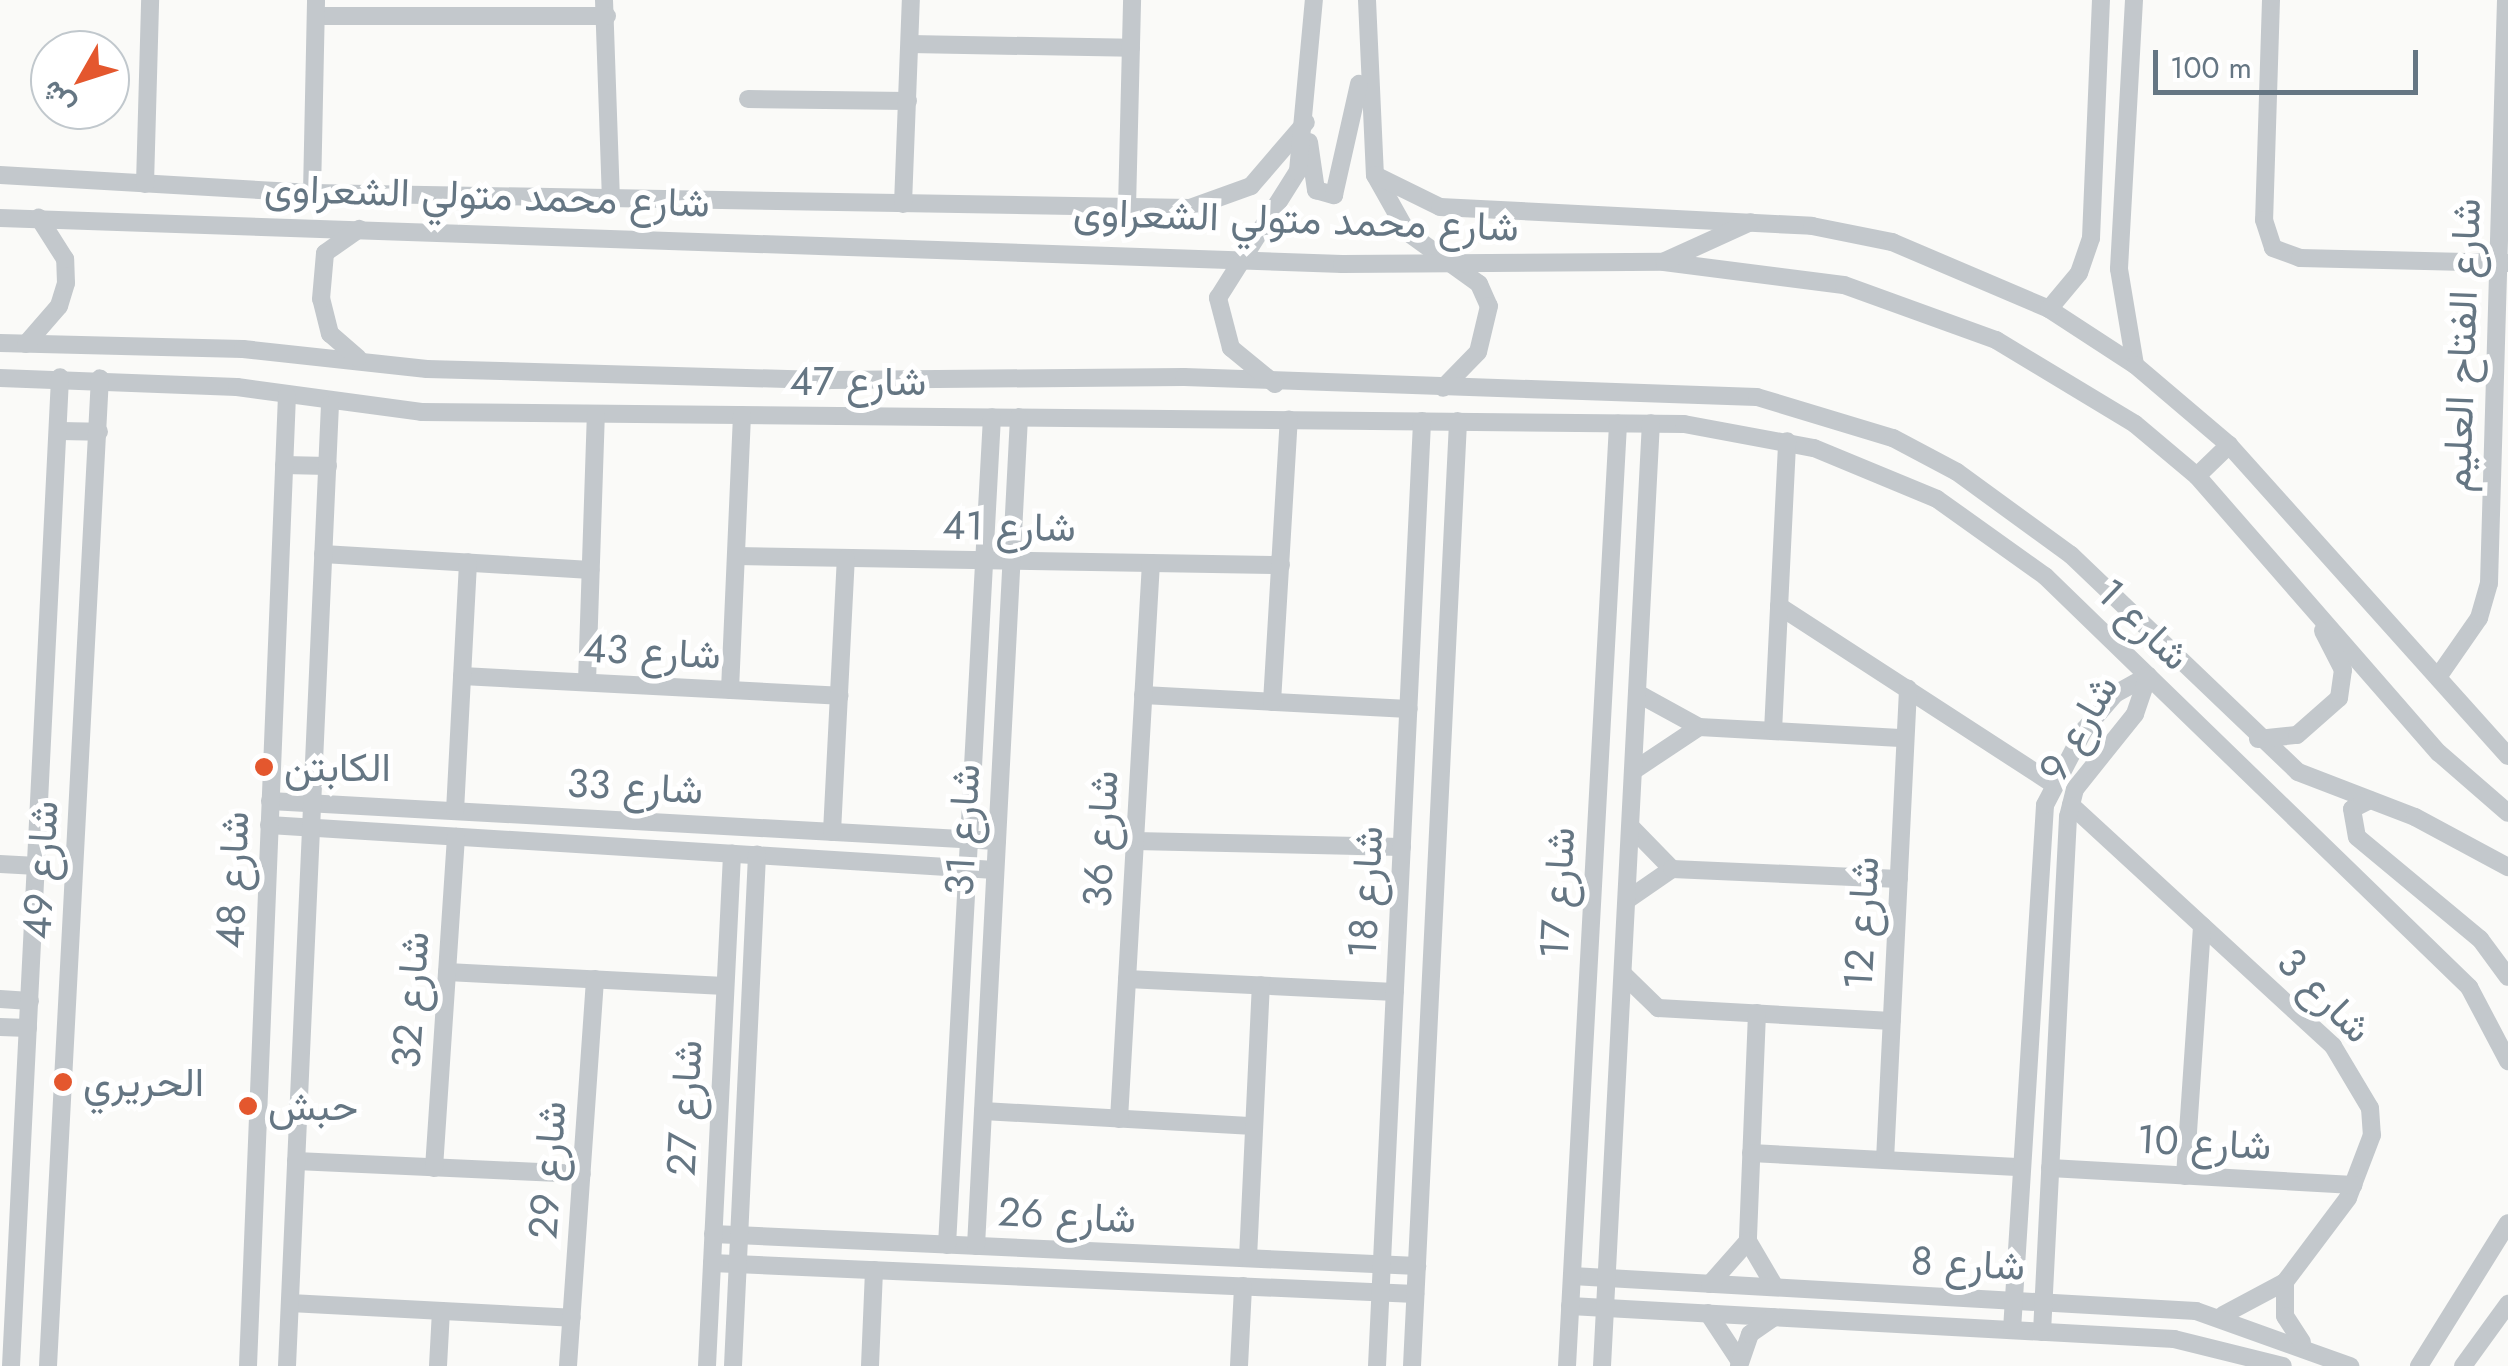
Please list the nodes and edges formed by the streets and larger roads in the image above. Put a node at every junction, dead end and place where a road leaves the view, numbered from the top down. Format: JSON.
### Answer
{"nodes":[{"id":1,"x":150,"y":0,"type":"edge"},
{"id":2,"x":911,"y":0,"type":"edge"},
{"id":3,"x":1132,"y":0,"type":"edge"},
{"id":4,"x":1314,"y":0,"type":"edge"},
{"id":5,"x":1366,"y":0,"type":"edge"},
{"id":6,"x":2101,"y":0,"type":"edge"},
{"id":7,"x":2134,"y":0,"type":"edge"},
{"id":8,"x":2271,"y":0,"type":"edge"},
{"id":9,"x":2506,"y":0,"type":"edge"},
{"id":10,"x":316,"y":8,"type":"edge"},
{"id":11,"x":605,"y":8,"type":"edge"},
{"id":12,"x":910,"y":44,"type":"junction"},
{"id":13,"x":1131,"y":48,"type":"junction"},
{"id":14,"x":1365,"y":49,"type":"junction"},
{"id":15,"x":748,"y":99,"type":"dead end"},
{"id":16,"x":908,"y":101,"type":"junction"},
{"id":17,"x":1306,"y":122,"type":"junction"},
{"id":18,"x":0,"y":175,"type":"edge"},
{"id":19,"x":1375,"y":175,"type":"junction"},
{"id":20,"x":145,"y":184,"type":"junction"},
{"id":21,"x":312,"y":194,"type":"junction"},
{"id":22,"x":611,"y":197,"type":"junction"},
{"id":23,"x":825,"y":202,"type":"junction"},
{"id":24,"x":904,"y":204,"type":"junction"},
{"id":25,"x":1127,"y":208,"type":"junction"},
{"id":26,"x":0,"y":218,"type":"edge"},
{"id":27,"x":40,"y":218,"type":"junction"},
{"id":28,"x":1756,"y":220,"type":"junction"},
{"id":29,"x":365,"y":227,"type":"junction"},
{"id":30,"x":823,"y":239,"type":"junction"},
{"id":31,"x":1244,"y":254,"type":"junction"},
{"id":32,"x":1441,"y":259,"type":"junction"},
{"id":33,"x":1664,"y":262,"type":"junction"},
{"id":34,"x":2503,"y":263,"type":"edge"},
{"id":35,"x":2049,"y":309,"type":"junction"},
{"id":36,"x":0,"y":343,"type":"edge"},
{"id":37,"x":26,"y":344,"type":"junction"},
{"id":38,"x":365,"y":362,"type":"junction"},
{"id":39,"x":2135,"y":366,"type":"junction"},
{"id":40,"x":60,"y":377,"type":"junction"},
{"id":41,"x":0,"y":378,"type":"edge"},
{"id":42,"x":100,"y":378,"type":"junction"},
{"id":43,"x":887,"y":380,"type":"junction"},
{"id":44,"x":1279,"y":387,"type":"junction"},
{"id":45,"x":1444,"y":388,"type":"junction"},
{"id":46,"x":286,"y":396,"type":"junction"},
{"id":47,"x":330,"y":405,"type":"junction"},
{"id":48,"x":596,"y":414,"type":"junction"},
{"id":49,"x":742,"y":415,"type":"junction"},
{"id":50,"x":2501,"y":415,"type":"edge"},
{"id":51,"x":885,"y":416,"type":"junction"},
{"id":52,"x":992,"y":417,"type":"junction"},
{"id":53,"x":1019,"y":417,"type":"junction"},
{"id":54,"x":1289,"y":420,"type":"junction"},
{"id":55,"x":1422,"y":421,"type":"junction"},
{"id":56,"x":1458,"y":421,"type":"junction"},
{"id":57,"x":1618,"y":423,"type":"junction"},
{"id":58,"x":1651,"y":424,"type":"junction"},
{"id":59,"x":60,"y":431,"type":"junction"},
{"id":60,"x":99,"y":432,"type":"junction"},
{"id":61,"x":1787,"y":441,"type":"junction"},
{"id":62,"x":2229,"y":445,"type":"junction"},
{"id":63,"x":284,"y":465,"type":"junction"},
{"id":64,"x":328,"y":466,"type":"junction"},
{"id":65,"x":2197,"y":476,"type":"junction"},
{"id":66,"x":323,"y":554,"type":"junction"},
{"id":67,"x":736,"y":556,"type":"junction"},
{"id":68,"x":846,"y":558,"type":"junction"},
{"id":69,"x":984,"y":560,"type":"junction"},
{"id":70,"x":1012,"y":561,"type":"junction"},
{"id":71,"x":468,"y":562,"type":"junction"},
{"id":72,"x":1151,"y":563,"type":"junction"},
{"id":73,"x":1280,"y":565,"type":"junction"},
{"id":74,"x":591,"y":570,"type":"junction"},
{"id":75,"x":2309,"y":604,"type":"junction"},
{"id":76,"x":1780,"y":606,"type":"junction"},
{"id":77,"x":462,"y":676,"type":"junction"},
{"id":78,"x":2148,"y":676,"type":"junction"},
{"id":79,"x":2438,"y":677,"type":"junction"},
{"id":80,"x":587,"y":682,"type":"junction"},
{"id":81,"x":1908,"y":689,"type":"junction"},
{"id":82,"x":730,"y":690,"type":"junction"},
{"id":83,"x":1637,"y":693,"type":"junction"},
{"id":84,"x":1143,"y":695,"type":"junction"},
{"id":85,"x":839,"y":696,"type":"junction"},
{"id":86,"x":1272,"y":702,"type":"junction"},
{"id":87,"x":1408,"y":709,"type":"junction"},
{"id":88,"x":1699,"y":727,"type":"junction"},
{"id":89,"x":1774,"y":731,"type":"junction"},
{"id":90,"x":1905,"y":738,"type":"junction"},
{"id":91,"x":2258,"y":739,"type":"junction"},
{"id":92,"x":2508,"y":756,"type":"edge"},
{"id":93,"x":1633,"y":771,"type":"junction"},
{"id":94,"x":2053,"y":784,"type":"junction"},
{"id":95,"x":2371,"y":800,"type":"junction"},
{"id":96,"x":270,"y":801,"type":"junction"},
{"id":97,"x":312,"y":803,"type":"junction"},
{"id":98,"x":2072,"y":805,"type":"junction"},
{"id":99,"x":455,"y":811,"type":"junction"},
{"id":100,"x":2508,"y":813,"type":"edge"},
{"id":101,"x":1630,"y":825,"type":"junction"},
{"id":102,"x":269,"y":826,"type":"junction"},
{"id":103,"x":311,"y":828,"type":"junction"},
{"id":104,"x":832,"y":832,"type":"junction"},
{"id":105,"x":456,"y":837,"type":"junction"},
{"id":106,"x":969,"y":840,"type":"junction"},
{"id":107,"x":996,"y":841,"type":"junction"},
{"id":108,"x":1135,"y":841,"type":"junction"},
{"id":109,"x":1402,"y":847,"type":"junction"},
{"id":110,"x":732,"y":854,"type":"junction"},
{"id":111,"x":758,"y":855,"type":"junction"},
{"id":112,"x":0,"y":864,"type":"edge"},
{"id":113,"x":37,"y":866,"type":"junction"},
{"id":114,"x":2508,"y":867,"type":"edge"},
{"id":115,"x":968,"y":868,"type":"junction"},
{"id":116,"x":1672,"y":869,"type":"junction"},
{"id":117,"x":995,"y":870,"type":"junction"},
{"id":118,"x":1898,"y":879,"type":"junction"},
{"id":119,"x":1626,"y":900,"type":"junction"},
{"id":120,"x":2202,"y":926,"type":"junction"},
{"id":121,"x":447,"y":972,"type":"junction"},
{"id":122,"x":1622,"y":974,"type":"junction"},
{"id":123,"x":2508,"y":976,"type":"edge"},
{"id":124,"x":595,"y":979,"type":"junction"},
{"id":125,"x":1127,"y":979,"type":"junction"},
{"id":126,"x":725,"y":986,"type":"junction"},
{"id":127,"x":1262,"y":986,"type":"junction"},
{"id":128,"x":1395,"y":992,"type":"junction"},
{"id":129,"x":0,"y":1000,"type":"edge"},
{"id":130,"x":30,"y":1001,"type":"junction"},
{"id":131,"x":1658,"y":1008,"type":"junction"},
{"id":132,"x":1757,"y":1013,"type":"junction"},
{"id":133,"x":1892,"y":1021,"type":"junction"},
{"id":134,"x":0,"y":1026,"type":"edge"},
{"id":135,"x":28,"y":1028,"type":"junction"},
{"id":136,"x":1620,"y":1034,"type":"junction"},
{"id":137,"x":2508,"y":1061,"type":"edge"},
{"id":138,"x":983,"y":1111,"type":"junction"},
{"id":139,"x":1118,"y":1118,"type":"junction"},
{"id":140,"x":1254,"y":1126,"type":"junction"},
{"id":141,"x":1751,"y":1153,"type":"junction"},
{"id":142,"x":1885,"y":1160,"type":"junction"},
{"id":143,"x":296,"y":1161,"type":"junction"},
{"id":144,"x":0,"y":1162,"type":"edge"},
{"id":145,"x":21,"y":1162,"type":"junction"},
{"id":146,"x":2022,"y":1167,"type":"junction"},
{"id":147,"x":434,"y":1168,"type":"junction"},
{"id":148,"x":2050,"y":1168,"type":"junction"},
{"id":149,"x":582,"y":1174,"type":"junction"},
{"id":150,"x":2186,"y":1176,"type":"junction"},
{"id":151,"x":2354,"y":1185,"type":"junction"},
{"id":152,"x":2508,"y":1222,"type":"edge"},
{"id":153,"x":713,"y":1234,"type":"junction"},
{"id":154,"x":740,"y":1236,"type":"junction"},
{"id":155,"x":1748,"y":1241,"type":"junction"},
{"id":156,"x":947,"y":1245,"type":"junction"},
{"id":157,"x":976,"y":1246,"type":"junction"},
{"id":158,"x":1248,"y":1258,"type":"junction"},
{"id":159,"x":712,"y":1262,"type":"junction"},
{"id":160,"x":738,"y":1264,"type":"junction"},
{"id":161,"x":1382,"y":1265,"type":"junction"},
{"id":162,"x":1417,"y":1266,"type":"junction"},
{"id":163,"x":874,"y":1270,"type":"junction"},
{"id":164,"x":1572,"y":1276,"type":"junction"},
{"id":165,"x":1607,"y":1278,"type":"junction"},
{"id":166,"x":2285,"y":1282,"type":"junction"},
{"id":167,"x":1710,"y":1284,"type":"junction"},
{"id":168,"x":1243,"y":1286,"type":"junction"},
{"id":169,"x":1775,"y":1287,"type":"junction"},
{"id":170,"x":1381,"y":1293,"type":"junction"},
{"id":171,"x":1415,"y":1294,"type":"junction"},
{"id":172,"x":2014,"y":1300,"type":"junction"},
{"id":173,"x":2044,"y":1302,"type":"junction"},
{"id":174,"x":7,"y":1303,"type":"edge"},
{"id":175,"x":290,"y":1303,"type":"junction"},
{"id":176,"x":2508,"y":1304,"type":"edge"},
{"id":177,"x":1570,"y":1306,"type":"junction"},
{"id":178,"x":1606,"y":1308,"type":"junction"},
{"id":179,"x":441,"y":1311,"type":"junction"},
{"id":180,"x":1708,"y":1314,"type":"junction"},
{"id":181,"x":2220,"y":1316,"type":"junction"},
{"id":182,"x":1774,"y":1317,"type":"junction"},
{"id":183,"x":572,"y":1318,"type":"junction"},
{"id":184,"x":2012,"y":1330,"type":"junction"},
{"id":185,"x":2042,"y":1332,"type":"junction"},
{"id":186,"x":2303,"y":1344,"type":"junction"},
{"id":187,"x":2229,"y":1358,"type":"edge"},
{"id":188,"x":1739,"y":1363,"type":"edge"},
{"id":189,"x":10,"y":1366,"type":"edge"},
{"id":190,"x":48,"y":1366,"type":"edge"},
{"id":191,"x":248,"y":1366,"type":"edge"},
{"id":192,"x":287,"y":1366,"type":"edge"},
{"id":193,"x":438,"y":1366,"type":"edge"},
{"id":194,"x":568,"y":1366,"type":"edge"},
{"id":195,"x":707,"y":1366,"type":"edge"},
{"id":196,"x":734,"y":1366,"type":"edge"},
{"id":197,"x":870,"y":1366,"type":"edge"},
{"id":198,"x":1240,"y":1366,"type":"edge"},
{"id":199,"x":1377,"y":1366,"type":"edge"},
{"id":200,"x":1412,"y":1366,"type":"edge"},
{"id":201,"x":1567,"y":1366,"type":"edge"},
{"id":202,"x":1602,"y":1366,"type":"edge"},
{"id":203,"x":2283,"y":1366,"type":"edge"},
{"id":204,"x":2350,"y":1366,"type":"edge"},
{"id":205,"x":2419,"y":1366,"type":"edge"},
{"id":206,"x":2463,"y":1366,"type":"edge"}],
"edges":[{"from":1,"to":20,"type":"street"},
{"from":2,"to":12,"type":"street"},
{"from":3,"to":13,"type":"street"},
{"from":4,"to":17,"type":"street"},
{"from":5,"to":14,"type":"street"},
{"from":6,"to":35,"type":"street"},
{"from":7,"to":39,"type":"street"},
{"from":8,"to":34,"type":"street"},
{"from":9,"to":34,"type":"street","name":"شارع الفتاح العليم"},
{"from":10,"to":11,"type":"street"},
{"from":10,"to":21,"type":"street"},
{"from":11,"to":22,"type":"street"},
{"from":12,"to":13,"type":"street"},
{"from":12,"to":16,"type":"street"},
{"from":13,"to":25,"type":"street"},
{"from":14,"to":17,"type":"street"},
{"from":14,"to":19,"type":"street"},
{"from":15,"to":16,"type":"street"},
{"from":16,"to":24,"type":"street"},
{"from":17,"to":25,"type":"street"},
{"from":17,"to":31,"type":"street"},
{"from":18,"to":20,"type":"street"},
{"from":19,"to":28,"type":"street"},
{"from":19,"to":32,"type":"street"},
{"from":20,"to":21,"type":"street"},
{"from":21,"to":22,"type":"street"},
{"from":22,"to":23,"type":"street"},
{"from":23,"to":24,"type":"street"},
{"from":23,"to":30,"type":"street"},
{"from":24,"to":25,"type":"street"},
{"from":26,"to":27,"type":"street","name":"شارع محمد متولي الشعراوى"},
{"from":27,"to":29,"type":"street","name":"شارع محمد متولي الشعراوى"},
{"from":27,"to":37,"type":"street"},
{"from":28,"to":33,"type":"street"},
{"from":28,"to":35,"type":"street"},
{"from":29,"to":30,"type":"street","name":"شارع محمد متولي الشعراوى"},
{"from":29,"to":38,"type":"street"},
{"from":30,"to":31,"type":"street","name":"شارع محمد متولي الشعراوى"},
{"from":31,"to":32,"type":"street","name":"شارع محمد متولي الشعراوى"},
{"from":31,"to":44,"type":"street"},
{"from":32,"to":33,"type":"street","name":"شارع محمد متولي الشعراوى"},
{"from":32,"to":45,"type":"street"},
{"from":33,"to":65,"type":"street","name":"شارع محمد متولي الشعراوى"},
{"from":34,"to":50,"type":"street","name":"شارع الفتاح العليم"},
{"from":35,"to":39,"type":"street"},
{"from":36,"to":37,"type":"street"},
{"from":37,"to":38,"type":"street"},
{"from":38,"to":43,"type":"street"},
{"from":39,"to":62,"type":"street"},
{"from":40,"to":41,"type":"street","name":"شارع 47"},
{"from":40,"to":42,"type":"street","name":"شارع 47"},
{"from":40,"to":59,"type":"street","name":"شارع 49"},
{"from":42,"to":46,"type":"street","name":"شارع 47"},
{"from":42,"to":60,"type":"street","name":"شارع 49"},
{"from":43,"to":44,"type":"street"},
{"from":43,"to":51,"type":"street"},
{"from":44,"to":45,"type":"street"},
{"from":45,"to":91,"type":"street"},
{"from":46,"to":47,"type":"street","name":"شارع 47"},
{"from":46,"to":63,"type":"street","name":"شارع 48"},
{"from":47,"to":48,"type":"street","name":"شارع 47"},
{"from":47,"to":64,"type":"street","name":"شارع 48"},
{"from":48,"to":49,"type":"street","name":"شارع 47"},
{"from":48,"to":74,"type":"street"},
{"from":49,"to":51,"type":"street","name":"شارع 47"},
{"from":49,"to":67,"type":"street"},
{"from":50,"to":79,"type":"street","name":"شارع الفتاح العليم"},
{"from":51,"to":52,"type":"street","name":"شارع 47"},
{"from":52,"to":53,"type":"street","name":"شارع 47"},
{"from":52,"to":69,"type":"street","name":"شارع 31"},
{"from":53,"to":54,"type":"street","name":"شارع 47"},
{"from":53,"to":70,"type":"street","name":"شارع 31"},
{"from":54,"to":55,"type":"street","name":"شارع 47"},
{"from":54,"to":73,"type":"street"},
{"from":55,"to":56,"type":"street","name":"شارع 47"},
{"from":55,"to":87,"type":"street","name":"شارع 18"},
{"from":56,"to":57,"type":"street","name":"شارع 47"},
{"from":56,"to":162,"type":"street","name":"شارع 18"},
{"from":57,"to":58,"type":"street","name":"شارع 1"},
{"from":57,"to":164,"type":"street","name":"شارع 17"},
{"from":58,"to":61,"type":"street","name":"شارع 1"},
{"from":58,"to":83,"type":"street","name":"شارع 17"},
{"from":59,"to":60,"type":"street"},
{"from":59,"to":113,"type":"street","name":"شارع 49"},
{"from":60,"to":190,"type":"street","name":"شارع 49"},
{"from":61,"to":76,"type":"street"},
{"from":61,"to":78,"type":"street","name":"شارع 1"},
{"from":62,"to":65,"type":"street"},
{"from":62,"to":79,"type":"street"},
{"from":63,"to":64,"type":"street"},
{"from":63,"to":96,"type":"street","name":"شارع 48"},
{"from":64,"to":66,"type":"street","name":"شارع 48"},
{"from":65,"to":75,"type":"street","name":"شارع محمد متولي الشعراوى"},
{"from":66,"to":71,"type":"street"},
{"from":66,"to":97,"type":"street","name":"شارع 48"},
{"from":67,"to":68,"type":"street","name":"شارع 41"},
{"from":67,"to":82,"type":"street"},
{"from":68,"to":69,"type":"street","name":"شارع 41"},
{"from":68,"to":85,"type":"street"},
{"from":69,"to":70,"type":"street","name":"شارع 41"},
{"from":69,"to":106,"type":"street","name":"شارع 31"},
{"from":70,"to":72,"type":"street","name":"شارع 41"},
{"from":70,"to":107,"type":"street","name":"شارع 31"},
{"from":71,"to":74,"type":"street"},
{"from":71,"to":77,"type":"street"},
{"from":72,"to":73,"type":"street","name":"شارع 41"},
{"from":72,"to":84,"type":"street","name":"شارع 36"},
{"from":73,"to":86,"type":"street"},
{"from":74,"to":80,"type":"street"},
{"from":75,"to":91,"type":"street"},
{"from":75,"to":100,"type":"street","name":"شارع محمد متولي الشعراوى"},
{"from":76,"to":81,"type":"street"},
{"from":76,"to":89,"type":"street"},
{"from":77,"to":80,"type":"street","name":"شارع 43"},
{"from":77,"to":99,"type":"street"},
{"from":78,"to":94,"type":"street","name":"شارع 9"},
{"from":78,"to":98,"type":"street","name":"شارع 9"},
{"from":78,"to":137,"type":"street","name":"شارع 1"},
{"from":79,"to":92,"type":"street"},
{"from":80,"to":82,"type":"street","name":"شارع 43"},
{"from":81,"to":90,"type":"street","name":"شارع 12"},
{"from":81,"to":94,"type":"street"},
{"from":82,"to":85,"type":"street","name":"شارع 43"},
{"from":83,"to":88,"type":"street"},
{"from":83,"to":93,"type":"street","name":"شارع 17"},
{"from":84,"to":86,"type":"street"},
{"from":84,"to":108,"type":"street","name":"شارع 36"},
{"from":85,"to":104,"type":"street"},
{"from":86,"to":87,"type":"street"},
{"from":87,"to":109,"type":"street","name":"شارع 18"},
{"from":88,"to":89,"type":"street"},
{"from":88,"to":93,"type":"street"},
{"from":89,"to":90,"type":"street"},
{"from":90,"to":118,"type":"street","name":"شارع 12"},
{"from":91,"to":95,"type":"street"},
{"from":93,"to":101,"type":"street","name":"شارع 17"},
{"from":94,"to":146,"type":"street","name":"شارع 9"},
{"from":95,"to":114,"type":"street"},
{"from":95,"to":123,"type":"street"},
{"from":96,"to":97,"type":"street","name":"شارع 33"},
{"from":96,"to":102,"type":"street","name":"شارع 48"},
{"from":97,"to":99,"type":"street","name":"شارع 33"},
{"from":97,"to":103,"type":"street","name":"شارع 48"},
{"from":98,"to":120,"type":"street","name":"شارع 3"},
{"from":98,"to":148,"type":"street","name":"شارع 9"},
{"from":99,"to":104,"type":"street","name":"شارع 33"},
{"from":101,"to":116,"type":"street"},
{"from":101,"to":119,"type":"street","name":"شارع 17"},
{"from":102,"to":103,"type":"street","name":"شارع 33"},
{"from":102,"to":191,"type":"street","name":"شارع 48"},
{"from":103,"to":105,"type":"street","name":"شارع 33"},
{"from":103,"to":143,"type":"street","name":"شارع 48"},
{"from":104,"to":106,"type":"street","name":"شارع 33"},
{"from":105,"to":110,"type":"street","name":"شارع 33"},
{"from":105,"to":121,"type":"street","name":"شارع 32"},
{"from":106,"to":107,"type":"street","name":"شارع 33"},
{"from":106,"to":115,"type":"street","name":"شارع 31"},
{"from":107,"to":117,"type":"street","name":"شارع 31"},
{"from":108,"to":109,"type":"street"},
{"from":108,"to":125,"type":"street","name":"شارع 36"},
{"from":109,"to":128,"type":"street","name":"شارع 18"},
{"from":110,"to":111,"type":"street","name":"شارع 33"},
{"from":110,"to":126,"type":"street","name":"شارع 27"},
{"from":111,"to":115,"type":"street","name":"شارع 33"},
{"from":111,"to":154,"type":"street","name":"شارع 27"},
{"from":112,"to":113,"type":"street"},
{"from":113,"to":130,"type":"street","name":"شارع 49"},
{"from":115,"to":117,"type":"street","name":"شارع 33"},
{"from":115,"to":156,"type":"street","name":"شارع 31"},
{"from":116,"to":118,"type":"street"},
{"from":116,"to":119,"type":"street"},
{"from":117,"to":138,"type":"street","name":"شارع 31"},
{"from":118,"to":133,"type":"street","name":"شارع 12"},
{"from":119,"to":122,"type":"street","name":"شارع 17"},
{"from":120,"to":150,"type":"street"},
{"from":120,"to":151,"type":"street","name":"شارع 3"},
{"from":121,"to":124,"type":"street"},
{"from":121,"to":147,"type":"street","name":"شارع 32"},
{"from":122,"to":131,"type":"street"},
{"from":122,"to":136,"type":"street","name":"شارع 17"},
{"from":124,"to":126,"type":"street"},
{"from":124,"to":149,"type":"street","name":"شارع 29"},
{"from":125,"to":127,"type":"street"},
{"from":125,"to":139,"type":"street","name":"شارع 36"},
{"from":126,"to":153,"type":"street","name":"شارع 27"},
{"from":127,"to":128,"type":"street"},
{"from":127,"to":140,"type":"street"},
{"from":128,"to":161,"type":"street","name":"شارع 18"},
{"from":129,"to":130,"type":"street"},
{"from":130,"to":135,"type":"street","name":"شارع 49"},
{"from":131,"to":132,"type":"street"},
{"from":131,"to":136,"type":"street"},
{"from":132,"to":133,"type":"street"},
{"from":132,"to":141,"type":"street"},
{"from":133,"to":142,"type":"street","name":"شارع 12"},
{"from":134,"to":135,"type":"street"},
{"from":135,"to":145,"type":"street","name":"شارع 49"},
{"from":136,"to":165,"type":"street","name":"شارع 17"},
{"from":138,"to":139,"type":"street"},
{"from":138,"to":157,"type":"street","name":"شارع 31"},
{"from":139,"to":140,"type":"street"},
{"from":140,"to":158,"type":"street"},
{"from":141,"to":142,"type":"street"},
{"from":141,"to":155,"type":"street"},
{"from":142,"to":146,"type":"street"},
{"from":143,"to":147,"type":"street"},
{"from":143,"to":175,"type":"street","name":"شارع 48"},
{"from":144,"to":145,"type":"street"},
{"from":145,"to":174,"type":"street","name":"شارع 49"},
{"from":146,"to":172,"type":"street","name":"شارع 9"},
{"from":147,"to":149,"type":"street"},
{"from":148,"to":150,"type":"street","name":"شارع 10"},
{"from":148,"to":173,"type":"street","name":"شارع 9"},
{"from":149,"to":183,"type":"street","name":"شارع 29"},
{"from":150,"to":151,"type":"street","name":"شارع 10"},
{"from":151,"to":166,"type":"street","name":"شارع 3"},
{"from":152,"to":205,"type":"street"},
{"from":153,"to":154,"type":"street","name":"شارع 26"},
{"from":153,"to":159,"type":"street","name":"شارع 27"},
{"from":154,"to":156,"type":"street","name":"شارع 26"},
{"from":154,"to":160,"type":"street","name":"شارع 27"},
{"from":155,"to":167,"type":"street"},
{"from":155,"to":169,"type":"street"},
{"from":156,"to":157,"type":"street","name":"شارع 26"},
{"from":157,"to":158,"type":"street","name":"شارع 26"},
{"from":158,"to":161,"type":"street","name":"شارع 26"},
{"from":159,"to":160,"type":"street","name":"شارع 26"},
{"from":159,"to":195,"type":"street","name":"شارع 27"},
{"from":160,"to":163,"type":"street","name":"شارع 26"},
{"from":160,"to":196,"type":"street","name":"شارع 27"},
{"from":161,"to":162,"type":"street","name":"شارع 26"},
{"from":161,"to":170,"type":"street","name":"شارع 18"},
{"from":162,"to":171,"type":"street","name":"شارع 18"},
{"from":163,"to":168,"type":"street","name":"شارع 26"},
{"from":163,"to":197,"type":"street"},
{"from":164,"to":165,"type":"street","name":"شارع 8"},
{"from":164,"to":177,"type":"street","name":"شارع 17"},
{"from":165,"to":167,"type":"street","name":"شارع 8"},
{"from":165,"to":178,"type":"street","name":"شارع 17"},
{"from":166,"to":181,"type":"street","name":"شارع 3"},
{"from":166,"to":186,"type":"street"},
{"from":167,"to":169,"type":"street","name":"شارع 8"},
{"from":168,"to":170,"type":"street","name":"شارع 26"},
{"from":168,"to":198,"type":"street"},
{"from":169,"to":172,"type":"street","name":"شارع 8"},
{"from":170,"to":171,"type":"street","name":"شارع 26"},
{"from":170,"to":199,"type":"street","name":"شارع 18"},
{"from":171,"to":200,"type":"street","name":"شارع 18"},
{"from":172,"to":173,"type":"street","name":"شارع 8"},
{"from":172,"to":184,"type":"street","name":"شارع 9"},
{"from":173,"to":181,"type":"street","name":"شارع 8"},
{"from":173,"to":185,"type":"street","name":"شارع 9"},
{"from":174,"to":189,"type":"street","name":"شارع 49"},
{"from":175,"to":179,"type":"street"},
{"from":175,"to":192,"type":"street","name":"شارع 48"},
{"from":176,"to":206,"type":"street"},
{"from":177,"to":178,"type":"street","name":"شارع 8"},
{"from":177,"to":201,"type":"street","name":"شارع 17"},
{"from":178,"to":180,"type":"street","name":"شارع 8"},
{"from":178,"to":202,"type":"street","name":"شارع 17"},
{"from":179,"to":183,"type":"street"},
{"from":179,"to":193,"type":"street"},
{"from":180,"to":182,"type":"street","name":"شارع 8"},
{"from":180,"to":188,"type":"street"},
{"from":181,"to":186,"type":"street","name":"شارع 8"},
{"from":182,"to":184,"type":"street","name":"شارع 8"},
{"from":182,"to":188,"type":"street"},
{"from":183,"to":194,"type":"street","name":"شارع 29"},
{"from":184,"to":185,"type":"street","name":"شارع 8"},
{"from":185,"to":187,"type":"street","name":"شارع 8"},
{"from":186,"to":204,"type":"street","name":"شارع 8"},
{"from":187,"to":203,"type":"street","name":"شارع 8"}]}
